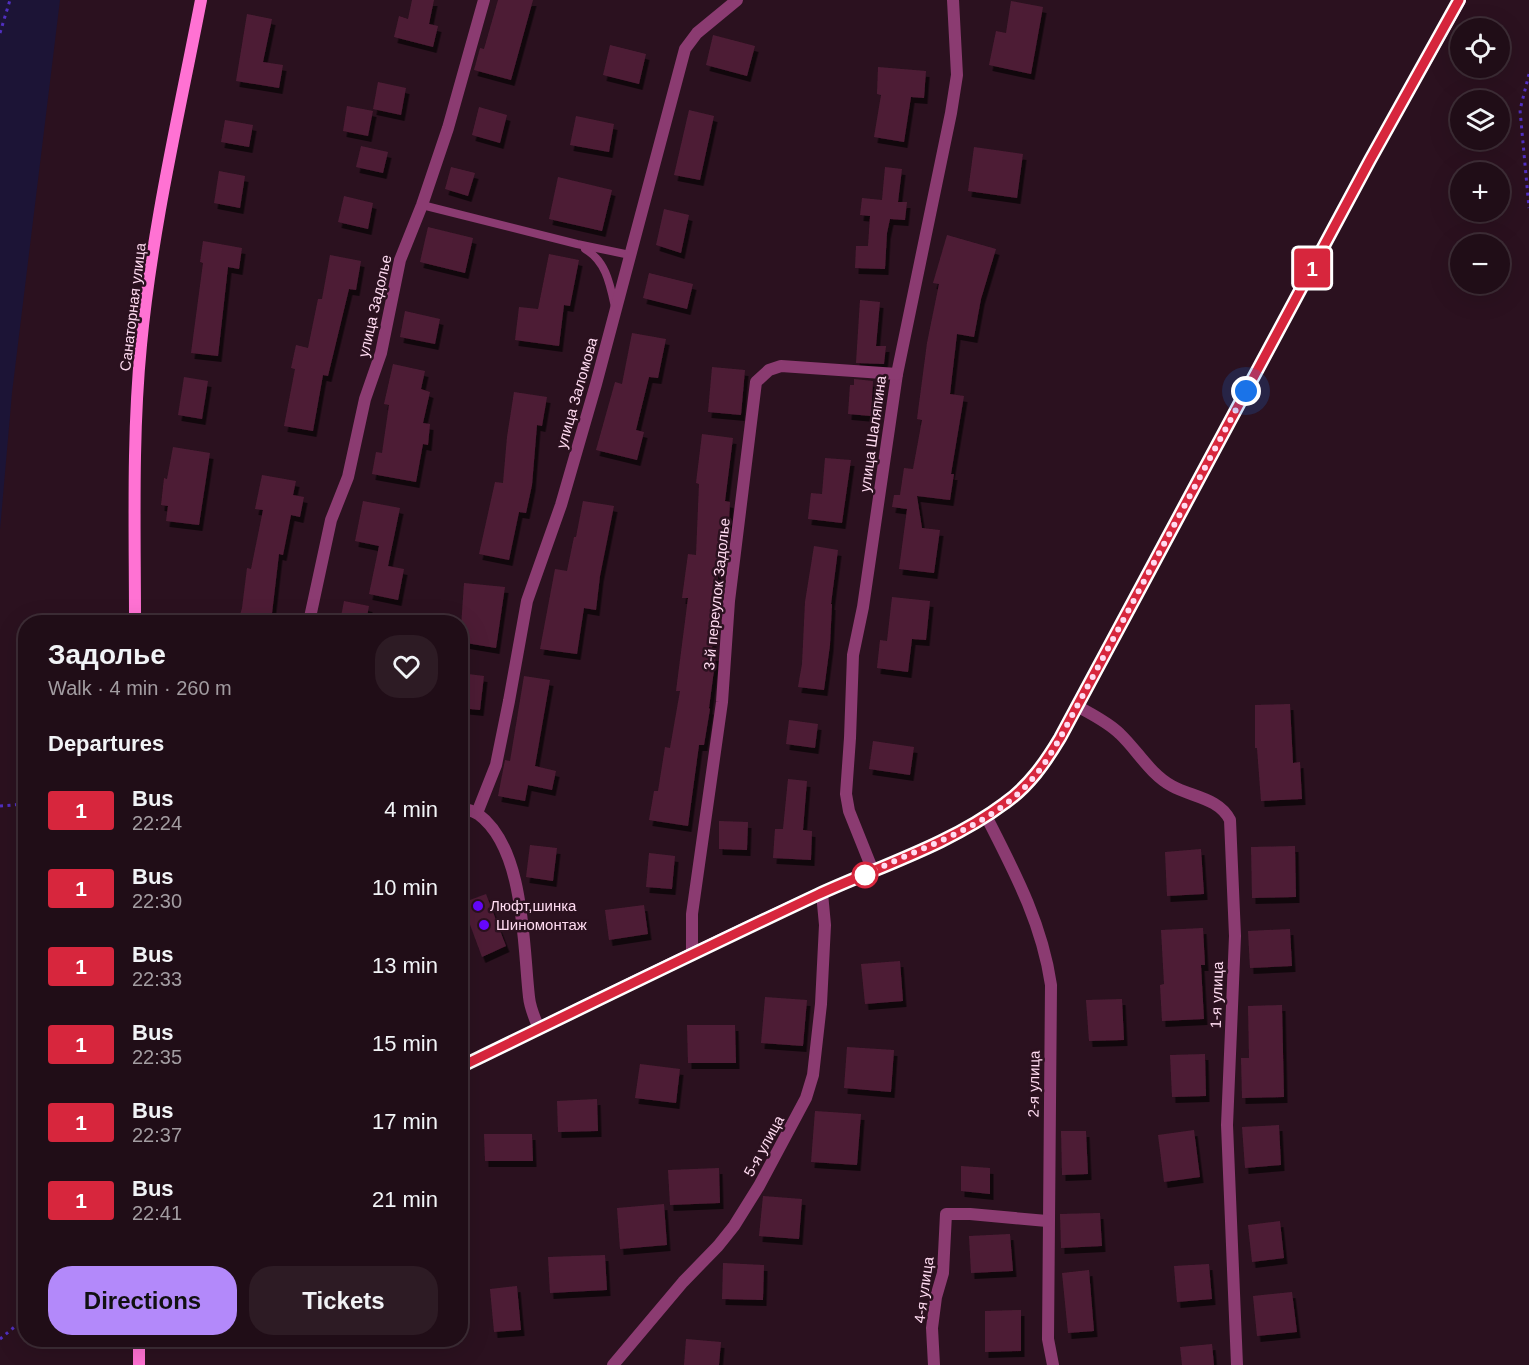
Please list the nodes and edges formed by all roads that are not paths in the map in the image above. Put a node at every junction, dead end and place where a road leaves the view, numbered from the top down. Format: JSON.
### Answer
{"nodes":[{"id":1,"x":201,"y":0,"type":"edge"},
{"id":2,"x":483,"y":0,"type":"edge"},
{"id":3,"x":737,"y":0,"type":"edge"},
{"id":4,"x":954,"y":0,"type":"edge"},
{"id":5,"x":1460,"y":0,"type":"edge"},
{"id":6,"x":422,"y":205,"type":"junction"},
{"id":7,"x":577,"y":244,"type":"junction"},
{"id":8,"x":630,"y":255,"type":"junction"},
{"id":9,"x":616,"y":310,"type":"junction"},
{"id":10,"x":897,"y":374,"type":"junction"},
{"id":11,"x":135,"y":615,"type":"edge"},
{"id":12,"x":311,"y":615,"type":"edge"},
{"id":13,"x":1077,"y":706,"type":"junction"},
{"id":14,"x":468,"y":810,"type":"edge"},
{"id":15,"x":477,"y":813,"type":"junction"},
{"id":16,"x":986,"y":816,"type":"junction"},
{"id":17,"x":873,"y":871,"type":"junction"},
{"id":18,"x":822,"y":893,"type":"junction"},
{"id":19,"x":692,"y":954,"type":"junction"},
{"id":20,"x":538,"y":1029,"type":"junction"},
{"id":21,"x":468,"y":1063,"type":"edge"},
{"id":22,"x":1047,"y":1221,"type":"junction"},
{"id":23,"x":140,"y":1347,"type":"edge"},
{"id":24,"x":139,"y":1365,"type":"edge"},
{"id":25,"x":614,"y":1365,"type":"edge"},
{"id":26,"x":934,"y":1365,"type":"edge"},
{"id":27,"x":1053,"y":1365,"type":"edge"},
{"id":28,"x":1237,"y":1365,"type":"edge"}],
"edges":[{"from":1,"to":11,"type":"street","name":"Санаторная улица"},
{"from":2,"to":6,"type":"street","name":"улица Задолье"},
{"from":3,"to":8,"type":"street","name":"улица Заломова"},
{"from":4,"to":10,"type":"street","name":"улица Шаляпина"},
{"from":5,"to":13,"type":"street"},
{"from":6,"to":7,"type":"lane"},
{"from":6,"to":12,"type":"street","name":"улица Задолье"},
{"from":7,"to":8,"type":"lane"},
{"from":7,"to":9,"type":"lane"},
{"from":8,"to":9,"type":"street","name":"улица Заломова"},
{"from":9,"to":15,"type":"street","name":"улица Заломова"},
{"from":10,"to":17,"type":"street","name":"улица Шаляпина"},
{"from":10,"to":19,"type":"street","name":"3-й переулок Задолье"},
{"from":13,"to":16,"type":"street"},
{"from":13,"to":28,"type":"street","name":"1-я улица"},
{"from":14,"to":15,"type":"street"},
{"from":15,"to":20,"type":"street"},
{"from":16,"to":17,"type":"street"},
{"from":16,"to":22,"type":"street","name":"2-я улица"},
{"from":17,"to":18,"type":"street"},
{"from":18,"to":19,"type":"street"},
{"from":18,"to":25,"type":"street","name":"5-я улица"},
{"from":19,"to":20,"type":"street"},
{"from":20,"to":21,"type":"street"},
{"from":22,"to":26,"type":"street","name":"4-я улица"},
{"from":22,"to":27,"type":"street","name":"2-я улица"},
{"from":23,"to":24,"type":"street"}]}
